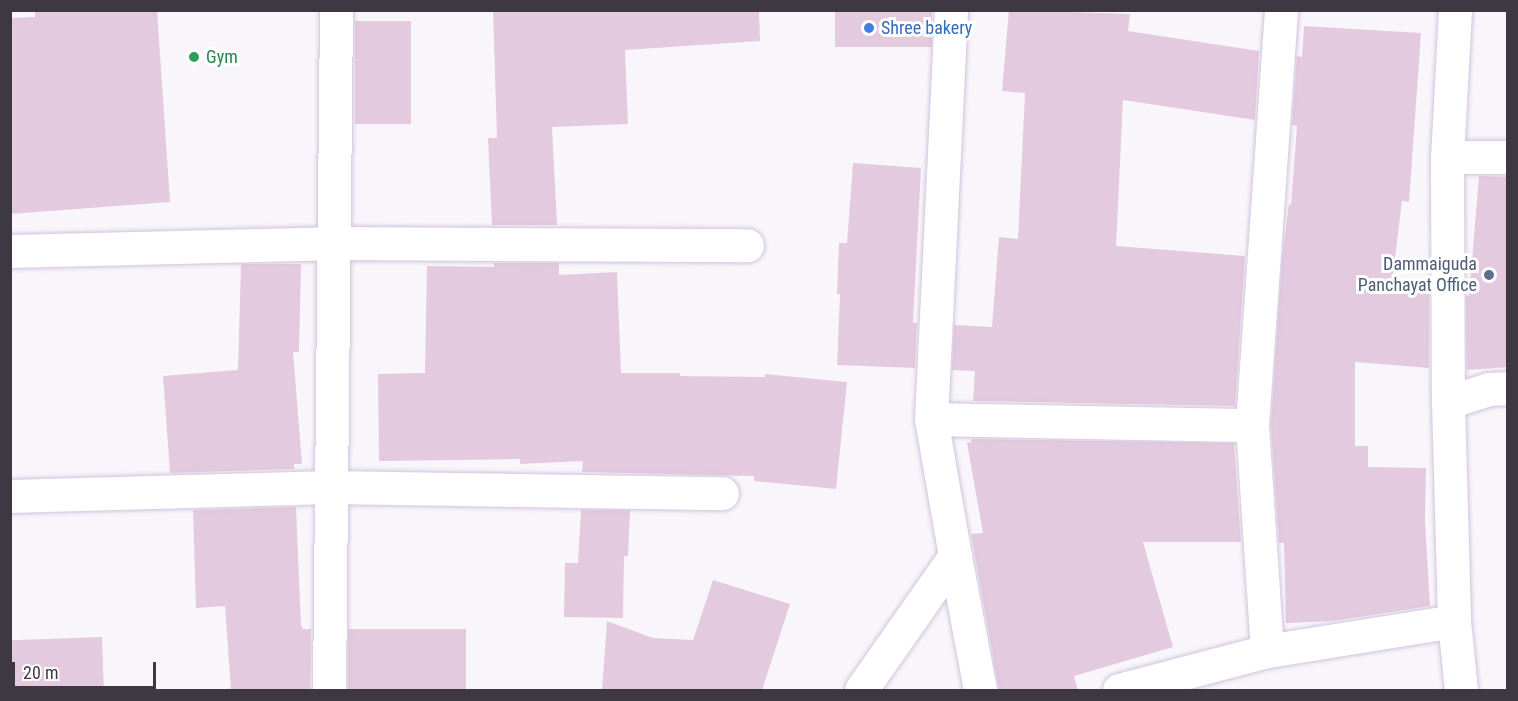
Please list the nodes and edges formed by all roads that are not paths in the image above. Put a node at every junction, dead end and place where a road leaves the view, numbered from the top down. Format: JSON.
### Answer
{"nodes":[{"id":1,"x":336,"y":10,"type":"edge"},
{"id":2,"x":951,"y":10,"type":"edge"},
{"id":3,"x":1281,"y":10,"type":"edge"},
{"id":4,"x":1455,"y":10,"type":"edge"},
{"id":5,"x":1447,"y":157,"type":"junction"},
{"id":6,"x":1508,"y":157,"type":"edge"},
{"id":7,"x":332,"y":243,"type":"junction"},
{"id":8,"x":747,"y":245,"type":"dead end"},
{"id":9,"x":10,"y":251,"type":"edge"},
{"id":10,"x":1508,"y":388,"type":"edge"},
{"id":11,"x":1448,"y":402,"type":"junction"},
{"id":12,"x":931,"y":419,"type":"junction"},
{"id":13,"x":1252,"y":425,"type":"junction"},
{"id":14,"x":330,"y":487,"type":"junction"},
{"id":15,"x":722,"y":493,"type":"dead end"},
{"id":16,"x":10,"y":496,"type":"edge"},
{"id":17,"x":955,"y":555,"type":"junction"},
{"id":18,"x":1454,"y":621,"type":"junction"},
{"id":19,"x":1267,"y":651,"type":"junction"},
{"id":20,"x":329,"y":690,"type":"edge"},
{"id":21,"x":861,"y":690,"type":"edge"},
{"id":22,"x":980,"y":690,"type":"edge"},
{"id":23,"x":1119,"y":690,"type":"edge"},
{"id":24,"x":1461,"y":690,"type":"edge"}],
"edges":[{"from":1,"to":7,"type":"street"},
{"from":2,"to":12,"type":"street"},
{"from":3,"to":13,"type":"street"},
{"from":4,"to":5,"type":"street"},
{"from":5,"to":6,"type":"street"},
{"from":5,"to":11,"type":"street"},
{"from":7,"to":8,"type":"street"},
{"from":7,"to":9,"type":"street"},
{"from":7,"to":14,"type":"street"},
{"from":10,"to":11,"type":"street"},
{"from":11,"to":18,"type":"street"},
{"from":12,"to":13,"type":"street"},
{"from":12,"to":17,"type":"street"},
{"from":13,"to":19,"type":"street"},
{"from":14,"to":15,"type":"street"},
{"from":14,"to":16,"type":"street"},
{"from":14,"to":20,"type":"street"},
{"from":17,"to":21,"type":"street"},
{"from":17,"to":22,"type":"street"},
{"from":18,"to":19,"type":"street"},
{"from":18,"to":24,"type":"street"},
{"from":19,"to":23,"type":"street"}]}
